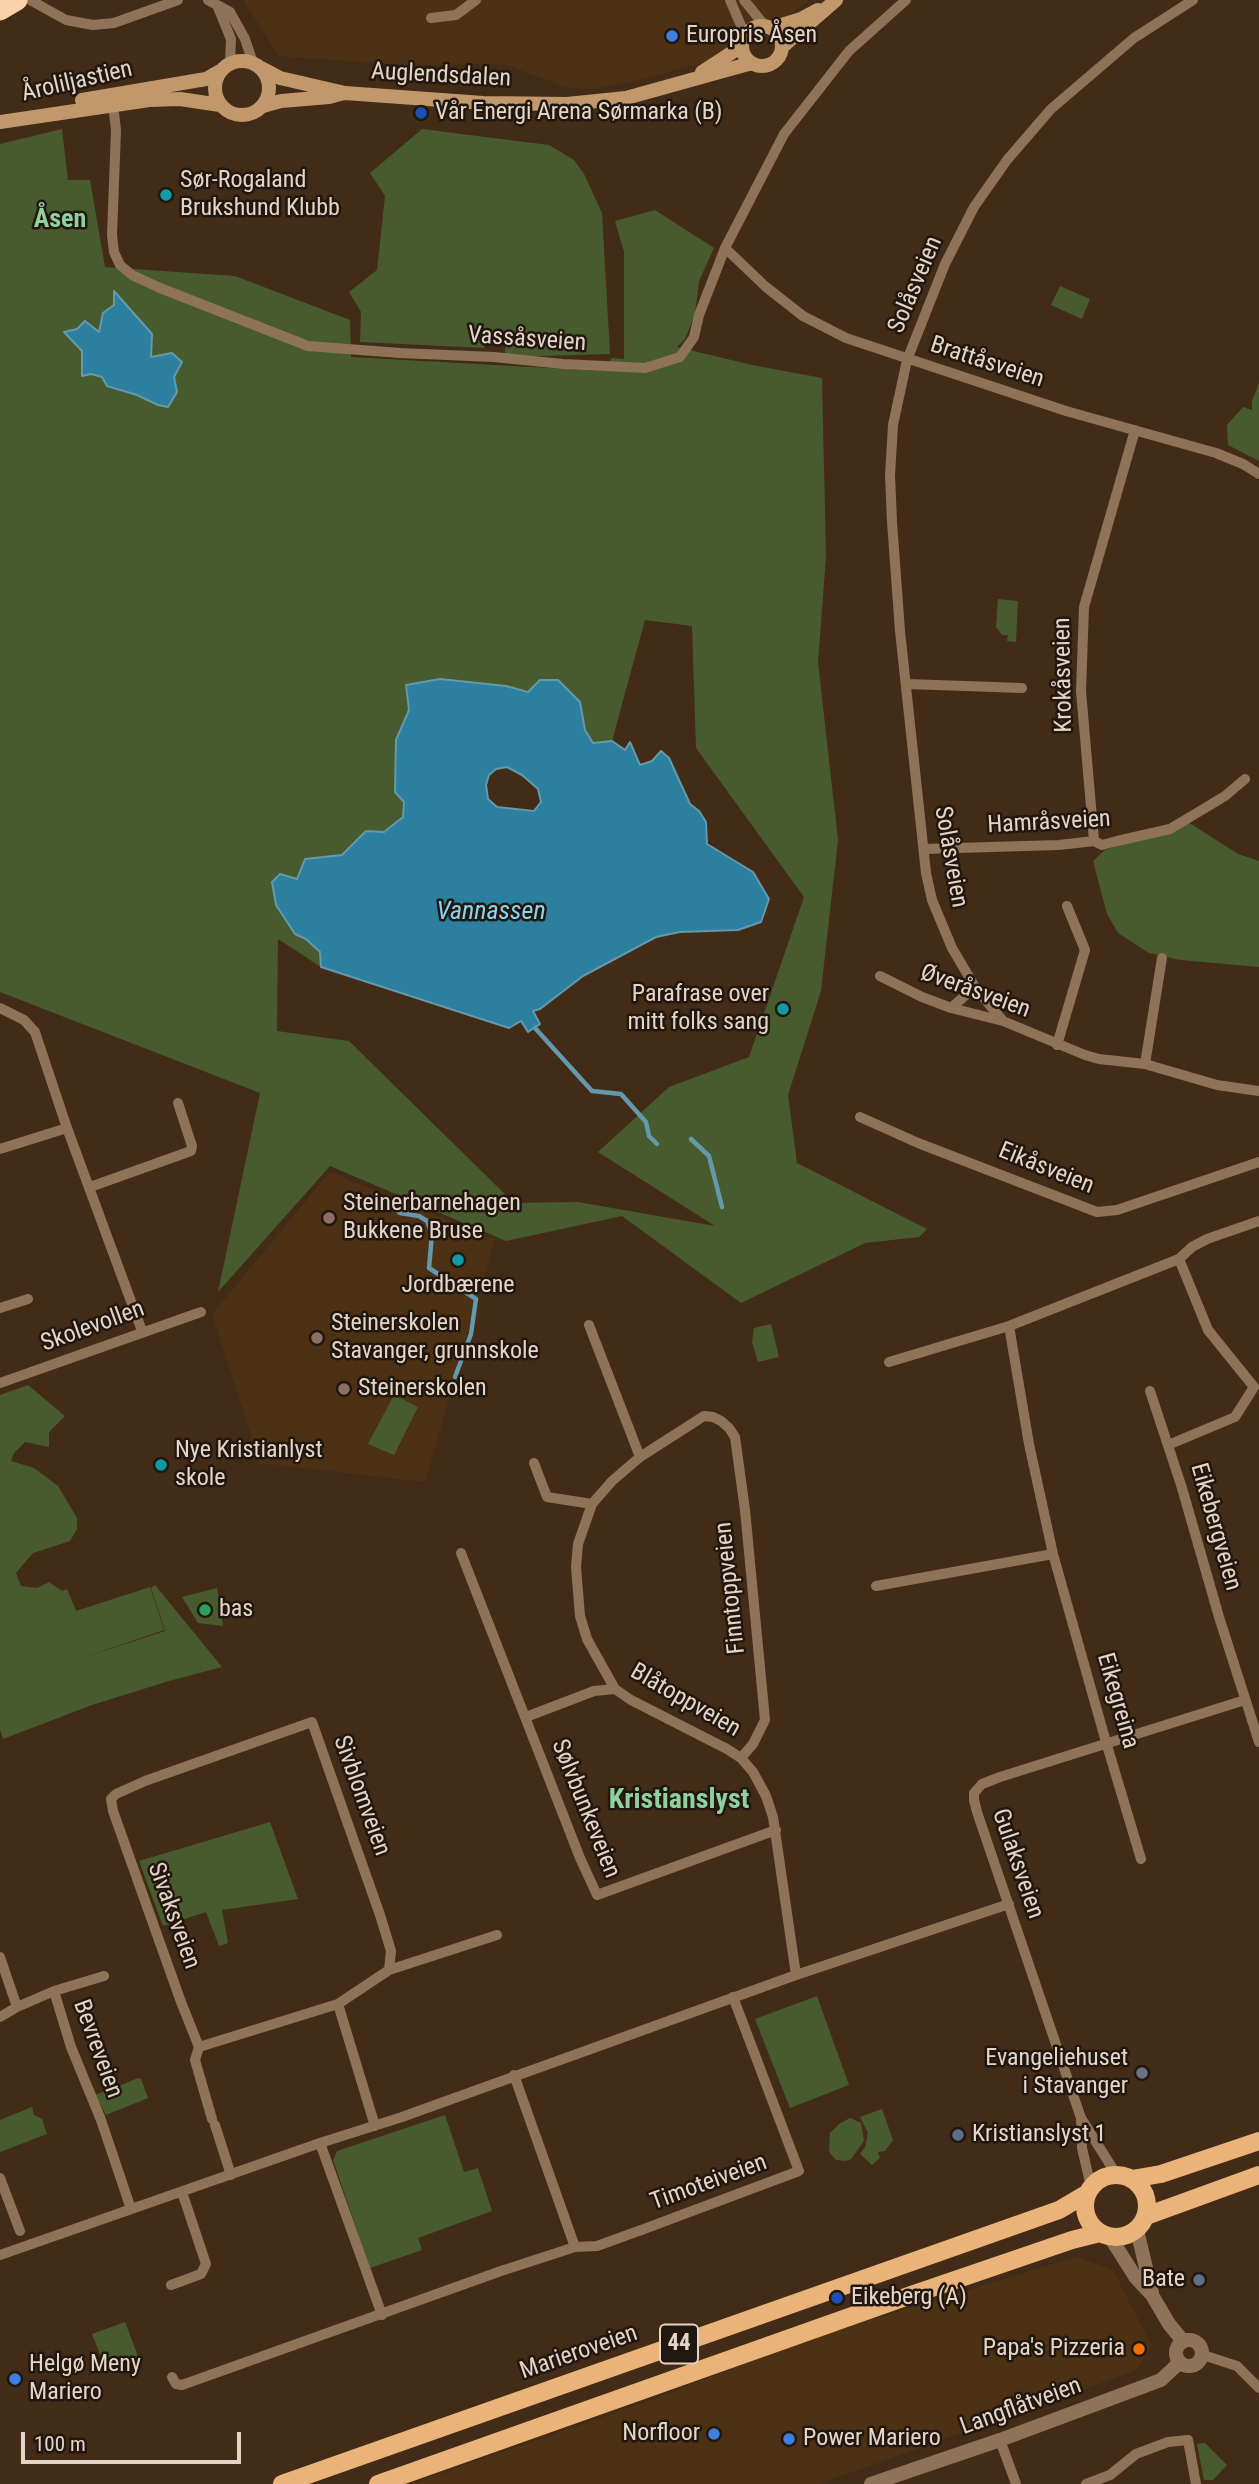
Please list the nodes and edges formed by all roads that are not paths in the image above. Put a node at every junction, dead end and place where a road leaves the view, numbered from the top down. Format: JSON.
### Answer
{"nodes":[{"id":1,"x":17,"y":0,"type":"edge"},
{"id":2,"x":30,"y":0,"type":"edge"},
{"id":3,"x":178,"y":0,"type":"edge"},
{"id":4,"x":476,"y":0,"type":"edge"},
{"id":5,"x":730,"y":0,"type":"edge"},
{"id":6,"x":744,"y":0,"type":"edge"},
{"id":7,"x":906,"y":0,"type":"edge"},
{"id":8,"x":1193,"y":0,"type":"edge"},
{"id":9,"x":835,"y":1,"type":"edge"},
{"id":10,"x":212,"y":2,"type":"edge"},
{"id":11,"x":0,"y":10,"type":"edge"},
{"id":12,"x":431,"y":18,"type":"dead end"},
{"id":13,"x":769,"y":27,"type":"junction"},
{"id":14,"x":743,"y":40,"type":"junction"},
{"id":15,"x":782,"y":47,"type":"junction"},
{"id":16,"x":752,"y":64,"type":"junction"},
{"id":17,"x":257,"y":66,"type":"junction"},
{"id":18,"x":225,"y":67,"type":"junction"},
{"id":19,"x":687,"y":80,"type":"junction"},
{"id":20,"x":329,"y":92,"type":"junction"},
{"id":21,"x":113,"y":105,"type":"junction"},
{"id":22,"x":220,"y":105,"type":"junction"},
{"id":23,"x":263,"y":106,"type":"junction"},
{"id":24,"x":16,"y":118,"type":"junction"},
{"id":25,"x":0,"y":122,"type":"edge"},
{"id":26,"x":725,"y":248,"type":"junction"},
{"id":27,"x":907,"y":360,"type":"junction"},
{"id":28,"x":1135,"y":430,"type":"junction"},
{"id":29,"x":1259,"y":474,"type":"edge"},
{"id":30,"x":907,"y":684,"type":"junction"},
{"id":31,"x":1022,"y":688,"type":"dead end"},
{"id":32,"x":1245,"y":779,"type":"dead end"},
{"id":33,"x":1094,"y":841,"type":"junction"},
{"id":34,"x":924,"y":849,"type":"junction"},
{"id":35,"x":1067,"y":906,"type":"dead end"},
{"id":36,"x":1162,"y":957,"type":"dead end"},
{"id":37,"x":880,"y":976,"type":"dead end"},
{"id":38,"x":975,"y":987,"type":"junction"},
{"id":39,"x":0,"y":1008,"type":"edge"},
{"id":40,"x":951,"y":1008,"type":"junction"},
{"id":41,"x":1003,"y":1021,"type":"junction"},
{"id":42,"x":1057,"y":1045,"type":"junction"},
{"id":43,"x":1145,"y":1064,"type":"junction"},
{"id":44,"x":1259,"y":1091,"type":"edge"},
{"id":45,"x":178,"y":1103,"type":"dead end"},
{"id":46,"x":860,"y":1116,"type":"dead end"},
{"id":47,"x":67,"y":1128,"type":"junction"},
{"id":48,"x":0,"y":1149,"type":"edge"},
{"id":49,"x":1259,"y":1162,"type":"edge"},
{"id":50,"x":90,"y":1187,"type":"junction"},
{"id":51,"x":1259,"y":1220,"type":"edge"},
{"id":52,"x":1179,"y":1259,"type":"junction"},
{"id":53,"x":27,"y":1299,"type":"dead end"},
{"id":54,"x":0,"y":1308,"type":"edge"},
{"id":55,"x":201,"y":1312,"type":"dead end"},
{"id":56,"x":589,"y":1325,"type":"dead end"},
{"id":57,"x":1009,"y":1326,"type":"junction"},
{"id":58,"x":142,"y":1331,"type":"junction"},
{"id":59,"x":889,"y":1362,"type":"dead end"},
{"id":60,"x":0,"y":1383,"type":"edge"},
{"id":61,"x":1256,"y":1386,"type":"edge"},
{"id":62,"x":1150,"y":1391,"type":"dead end"},
{"id":63,"x":713,"y":1417,"type":"joint"},
{"id":64,"x":1168,"y":1445,"type":"junction"},
{"id":65,"x":640,"y":1457,"type":"junction"},
{"id":66,"x":534,"y":1463,"type":"dead end"},
{"id":67,"x":592,"y":1504,"type":"junction"},
{"id":68,"x":461,"y":1553,"type":"dead end"},
{"id":69,"x":1053,"y":1554,"type":"junction"},
{"id":70,"x":876,"y":1586,"type":"dead end"},
{"id":71,"x":615,"y":1689,"type":"junction"},
{"id":72,"x":1245,"y":1700,"type":"junction"},
{"id":73,"x":526,"y":1717,"type":"junction"},
{"id":74,"x":1105,"y":1742,"type":"junction"},
{"id":75,"x":1259,"y":1742,"type":"edge"},
{"id":76,"x":741,"y":1758,"type":"junction"},
{"id":77,"x":111,"y":1799,"type":"joint"},
{"id":78,"x":776,"y":1830,"type":"junction"},
{"id":79,"x":1141,"y":1860,"type":"dead end"},
{"id":80,"x":1009,"y":1903,"type":"junction"},
{"id":81,"x":497,"y":1936,"type":"dead end"},
{"id":82,"x":0,"y":1957,"type":"edge"},
{"id":83,"x":389,"y":1970,"type":"junction"},
{"id":84,"x":796,"y":1975,"type":"junction"},
{"id":85,"x":104,"y":1976,"type":"dead end"},
{"id":86,"x":54,"y":1991,"type":"junction"},
{"id":87,"x":733,"y":1997,"type":"junction"},
{"id":88,"x":338,"y":2004,"type":"junction"},
{"id":89,"x":17,"y":2007,"type":"junction"},
{"id":90,"x":0,"y":2017,"type":"edge"},
{"id":91,"x":199,"y":2047,"type":"junction"},
{"id":92,"x":514,"y":2075,"type":"junction"},
{"id":93,"x":1081,"y":2118,"type":"junction"},
{"id":94,"x":375,"y":2126,"type":"junction"},
{"id":95,"x":1259,"y":2141,"type":"edge"},
{"id":96,"x":320,"y":2143,"type":"junction"},
{"id":97,"x":231,"y":2175,"type":"junction"},
{"id":98,"x":1259,"y":2175,"type":"edge"},
{"id":99,"x":1124,"y":2176,"type":"junction"},
{"id":100,"x":0,"y":2178,"type":"edge"},
{"id":101,"x":1089,"y":2190,"type":"junction"},
{"id":102,"x":182,"y":2192,"type":"junction"},
{"id":103,"x":131,"y":2209,"type":"junction"},
{"id":104,"x":1141,"y":2223,"type":"junction"},
{"id":105,"x":20,"y":2231,"type":"dead end"},
{"id":106,"x":1105,"y":2235,"type":"junction"},
{"id":107,"x":575,"y":2247,"type":"junction"},
{"id":108,"x":0,"y":2255,"type":"edge"},
{"id":109,"x":171,"y":2285,"type":"dead end"},
{"id":110,"x":1152,"y":2295,"type":"junction"},
{"id":111,"x":382,"y":2315,"type":"junction"},
{"id":112,"x":1183,"y":2341,"type":"junction"},
{"id":113,"x":1203,"y":2355,"type":"junction"},
{"id":114,"x":1180,"y":2362,"type":"junction"},
{"id":115,"x":172,"y":2376,"type":"dead end"},
{"id":116,"x":1259,"y":2388,"type":"edge"},
{"id":117,"x":1000,"y":2440,"type":"junction"},
{"id":118,"x":282,"y":2484,"type":"edge"},
{"id":119,"x":378,"y":2484,"type":"edge"},
{"id":120,"x":872,"y":2484,"type":"edge"},
{"id":121,"x":1016,"y":2484,"type":"edge"},
{"id":122,"x":1086,"y":2484,"type":"edge"},
{"id":123,"x":1196,"y":2484,"type":"edge"}],
"edges":[{"from":1,"to":11,"type":"highway"},
{"from":2,"to":3,"type":"street"},
{"from":4,"to":12,"type":"street"},
{"from":5,"to":14,"type":"street"},
{"from":6,"to":13,"type":"street"},
{"from":7,"to":26,"type":"street","name":"Vassåsveien"},
{"from":8,"to":27,"type":"street","name":"Solåsveien"},
{"from":9,"to":13,"type":"main road"},
{"from":9,"to":15,"type":"main road"},
{"from":10,"to":17,"type":"street"},
{"from":10,"to":18,"type":"street"},
{"from":13,"to":14,"type":"main road"},
{"from":13,"to":15,"type":"main road"},
{"from":14,"to":16,"type":"main road"},
{"from":14,"to":19,"type":"main road"},
{"from":15,"to":16,"type":"main road"},
{"from":16,"to":19,"type":"main road"},
{"from":17,"to":18,"type":"main road"},
{"from":17,"to":20,"type":"main road"},
{"from":17,"to":23,"type":"main road"},
{"from":18,"to":22,"type":"main road"},
{"from":18,"to":24,"type":"main road","name":"Åroliljastien"},
{"from":19,"to":20,"type":"main road","name":"Auglendsdalen"},
{"from":20,"to":23,"type":"main road"},
{"from":21,"to":22,"type":"main road","name":"Åroliljastien"},
{"from":21,"to":24,"type":"main road","name":"Åroliljastien"},
{"from":21,"to":26,"type":"street","name":"Vassåsveien"},
{"from":22,"to":23,"type":"main road"},
{"from":24,"to":25,"type":"main road"},
{"from":26,"to":27,"type":"street","name":"Brattåsveien"},
{"from":27,"to":28,"type":"street","name":"Brattåsveien"},
{"from":27,"to":30,"type":"street","name":"Solåsveien"},
{"from":28,"to":29,"type":"street","name":"Brattåsveien"},
{"from":28,"to":33,"type":"street","name":"Krokåsveien"},
{"from":30,"to":31,"type":"street"},
{"from":30,"to":34,"type":"street","name":"Solåsveien"},
{"from":32,"to":33,"type":"street","name":"Hamråsveien"},
{"from":33,"to":34,"type":"street","name":"Hamråsveien"},
{"from":34,"to":38,"type":"street","name":"Solåsveien"},
{"from":35,"to":42,"type":"street","name":"Øveråsveien"},
{"from":36,"to":43,"type":"street"},
{"from":37,"to":40,"type":"street","name":"Øveråsveien"},
{"from":38,"to":40,"type":"street"},
{"from":38,"to":41,"type":"street","name":"Solåsveien"},
{"from":39,"to":47,"type":"street"},
{"from":40,"to":41,"type":"street","name":"Øveråsveien"},
{"from":41,"to":42,"type":"street","name":"Øveråsveien"},
{"from":42,"to":43,"type":"street","name":"Øveråsveien"},
{"from":43,"to":44,"type":"street","name":"Øveråsveien"},
{"from":45,"to":50,"type":"street"},
{"from":46,"to":49,"type":"street","name":"Eikåsveien"},
{"from":47,"to":48,"type":"street"},
{"from":47,"to":50,"type":"street"},
{"from":50,"to":58,"type":"street"},
{"from":51,"to":52,"type":"street"},
{"from":52,"to":57,"type":"street"},
{"from":52,"to":61,"type":"street","name":"Eikebergveien"},
{"from":53,"to":54,"type":"street"},
{"from":55,"to":58,"type":"street","name":"Skolevollen"},
{"from":56,"to":65,"type":"street"},
{"from":57,"to":59,"type":"street"},
{"from":57,"to":69,"type":"street","name":"Eikegreina"},
{"from":58,"to":60,"type":"street","name":"Skolevollen"},
{"from":61,"to":64,"type":"street","name":"Eikebergveien"},
{"from":62,"to":64,"type":"street","name":"Eikebergveien"},
{"from":63,"to":65,"type":"street","name":"Blåtoppveien"},
{"from":63,"to":76,"type":"street","name":"Finntoppveien"},
{"from":64,"to":72,"type":"street","name":"Eikebergveien"},
{"from":65,"to":67,"type":"street","name":"Blåtoppveien"},
{"from":66,"to":67,"type":"street"},
{"from":67,"to":71,"type":"street","name":"Blåtoppveien"},
{"from":68,"to":73,"type":"street","name":"Sølvbunkeveien"},
{"from":69,"to":70,"type":"street"},
{"from":69,"to":74,"type":"street","name":"Eikegreina"},
{"from":71,"to":73,"type":"street","name":"Sølvbunkeveien"},
{"from":71,"to":76,"type":"street","name":"Blåtoppveien"},
{"from":72,"to":74,"type":"street","name":"Gulaksveien"},
{"from":72,"to":75,"type":"street","name":"Eikebergveien"},
{"from":73,"to":78,"type":"street","name":"Sølvbunkeveien"},
{"from":74,"to":79,"type":"street","name":"Eikegreina"},
{"from":74,"to":80,"type":"street","name":"Gulaksveien"},
{"from":76,"to":78,"type":"street","name":"Blåtoppveien"},
{"from":77,"to":83,"type":"street","name":"Sivblomveien"},
{"from":77,"to":91,"type":"street","name":"Sivaksveien"},
{"from":78,"to":84,"type":"street","name":"Blåtoppveien"},
{"from":80,"to":84,"type":"street"},
{"from":80,"to":93,"type":"street","name":"Gulaksveien"},
{"from":81,"to":83,"type":"street"},
{"from":82,"to":89,"type":"street"},
{"from":83,"to":88,"type":"street"},
{"from":84,"to":87,"type":"street"},
{"from":85,"to":86,"type":"street","name":"Bevreveien"},
{"from":86,"to":89,"type":"street","name":"Bevreveien"},
{"from":86,"to":103,"type":"street","name":"Bevreveien"},
{"from":87,"to":92,"type":"street"},
{"from":87,"to":107,"type":"street","name":"Timoteiveien"},
{"from":88,"to":91,"type":"street"},
{"from":88,"to":94,"type":"street"},
{"from":89,"to":90,"type":"street","name":"Bevreveien"},
{"from":91,"to":97,"type":"street","name":"Sivaksveien"},
{"from":92,"to":94,"type":"street"},
{"from":92,"to":107,"type":"street"},
{"from":93,"to":99,"type":"street","name":"Gulaksveien"},
{"from":93,"to":101,"type":"street"},
{"from":94,"to":96,"type":"street"},
{"from":95,"to":99,"type":"main road","number":"44"},
{"from":96,"to":97,"type":"street"},
{"from":96,"to":111,"type":"street"},
{"from":97,"to":102,"type":"street"},
{"from":98,"to":104,"type":"main road","number":"44"},
{"from":99,"to":101,"type":"main road","number":"44"},
{"from":99,"to":104,"type":"main road"},
{"from":100,"to":105,"type":"street"},
{"from":101,"to":106,"type":"main road"},
{"from":101,"to":118,"type":"main road","name":"Marieroveien","number":"44"},
{"from":102,"to":103,"type":"street"},
{"from":102,"to":109,"type":"street"},
{"from":103,"to":108,"type":"street"},
{"from":104,"to":106,"type":"main road","number":"44"},
{"from":104,"to":110,"type":"street"},
{"from":106,"to":110,"type":"street"},
{"from":106,"to":119,"type":"main road","number":"44"},
{"from":107,"to":111,"type":"street","name":"Timoteiveien"},
{"from":110,"to":112,"type":"street"},
{"from":111,"to":115,"type":"street","name":"Timoteiveien"},
{"from":112,"to":113,"type":"street"},
{"from":112,"to":114,"type":"street"},
{"from":113,"to":114,"type":"street","name":"Langflåtveien"},
{"from":113,"to":116,"type":"street"},
{"from":114,"to":117,"type":"street","name":"Langflåtveien"},
{"from":117,"to":120,"type":"street","name":"Langflåtveien"},
{"from":117,"to":121,"type":"street"},
{"from":122,"to":123,"type":"street"}]}
